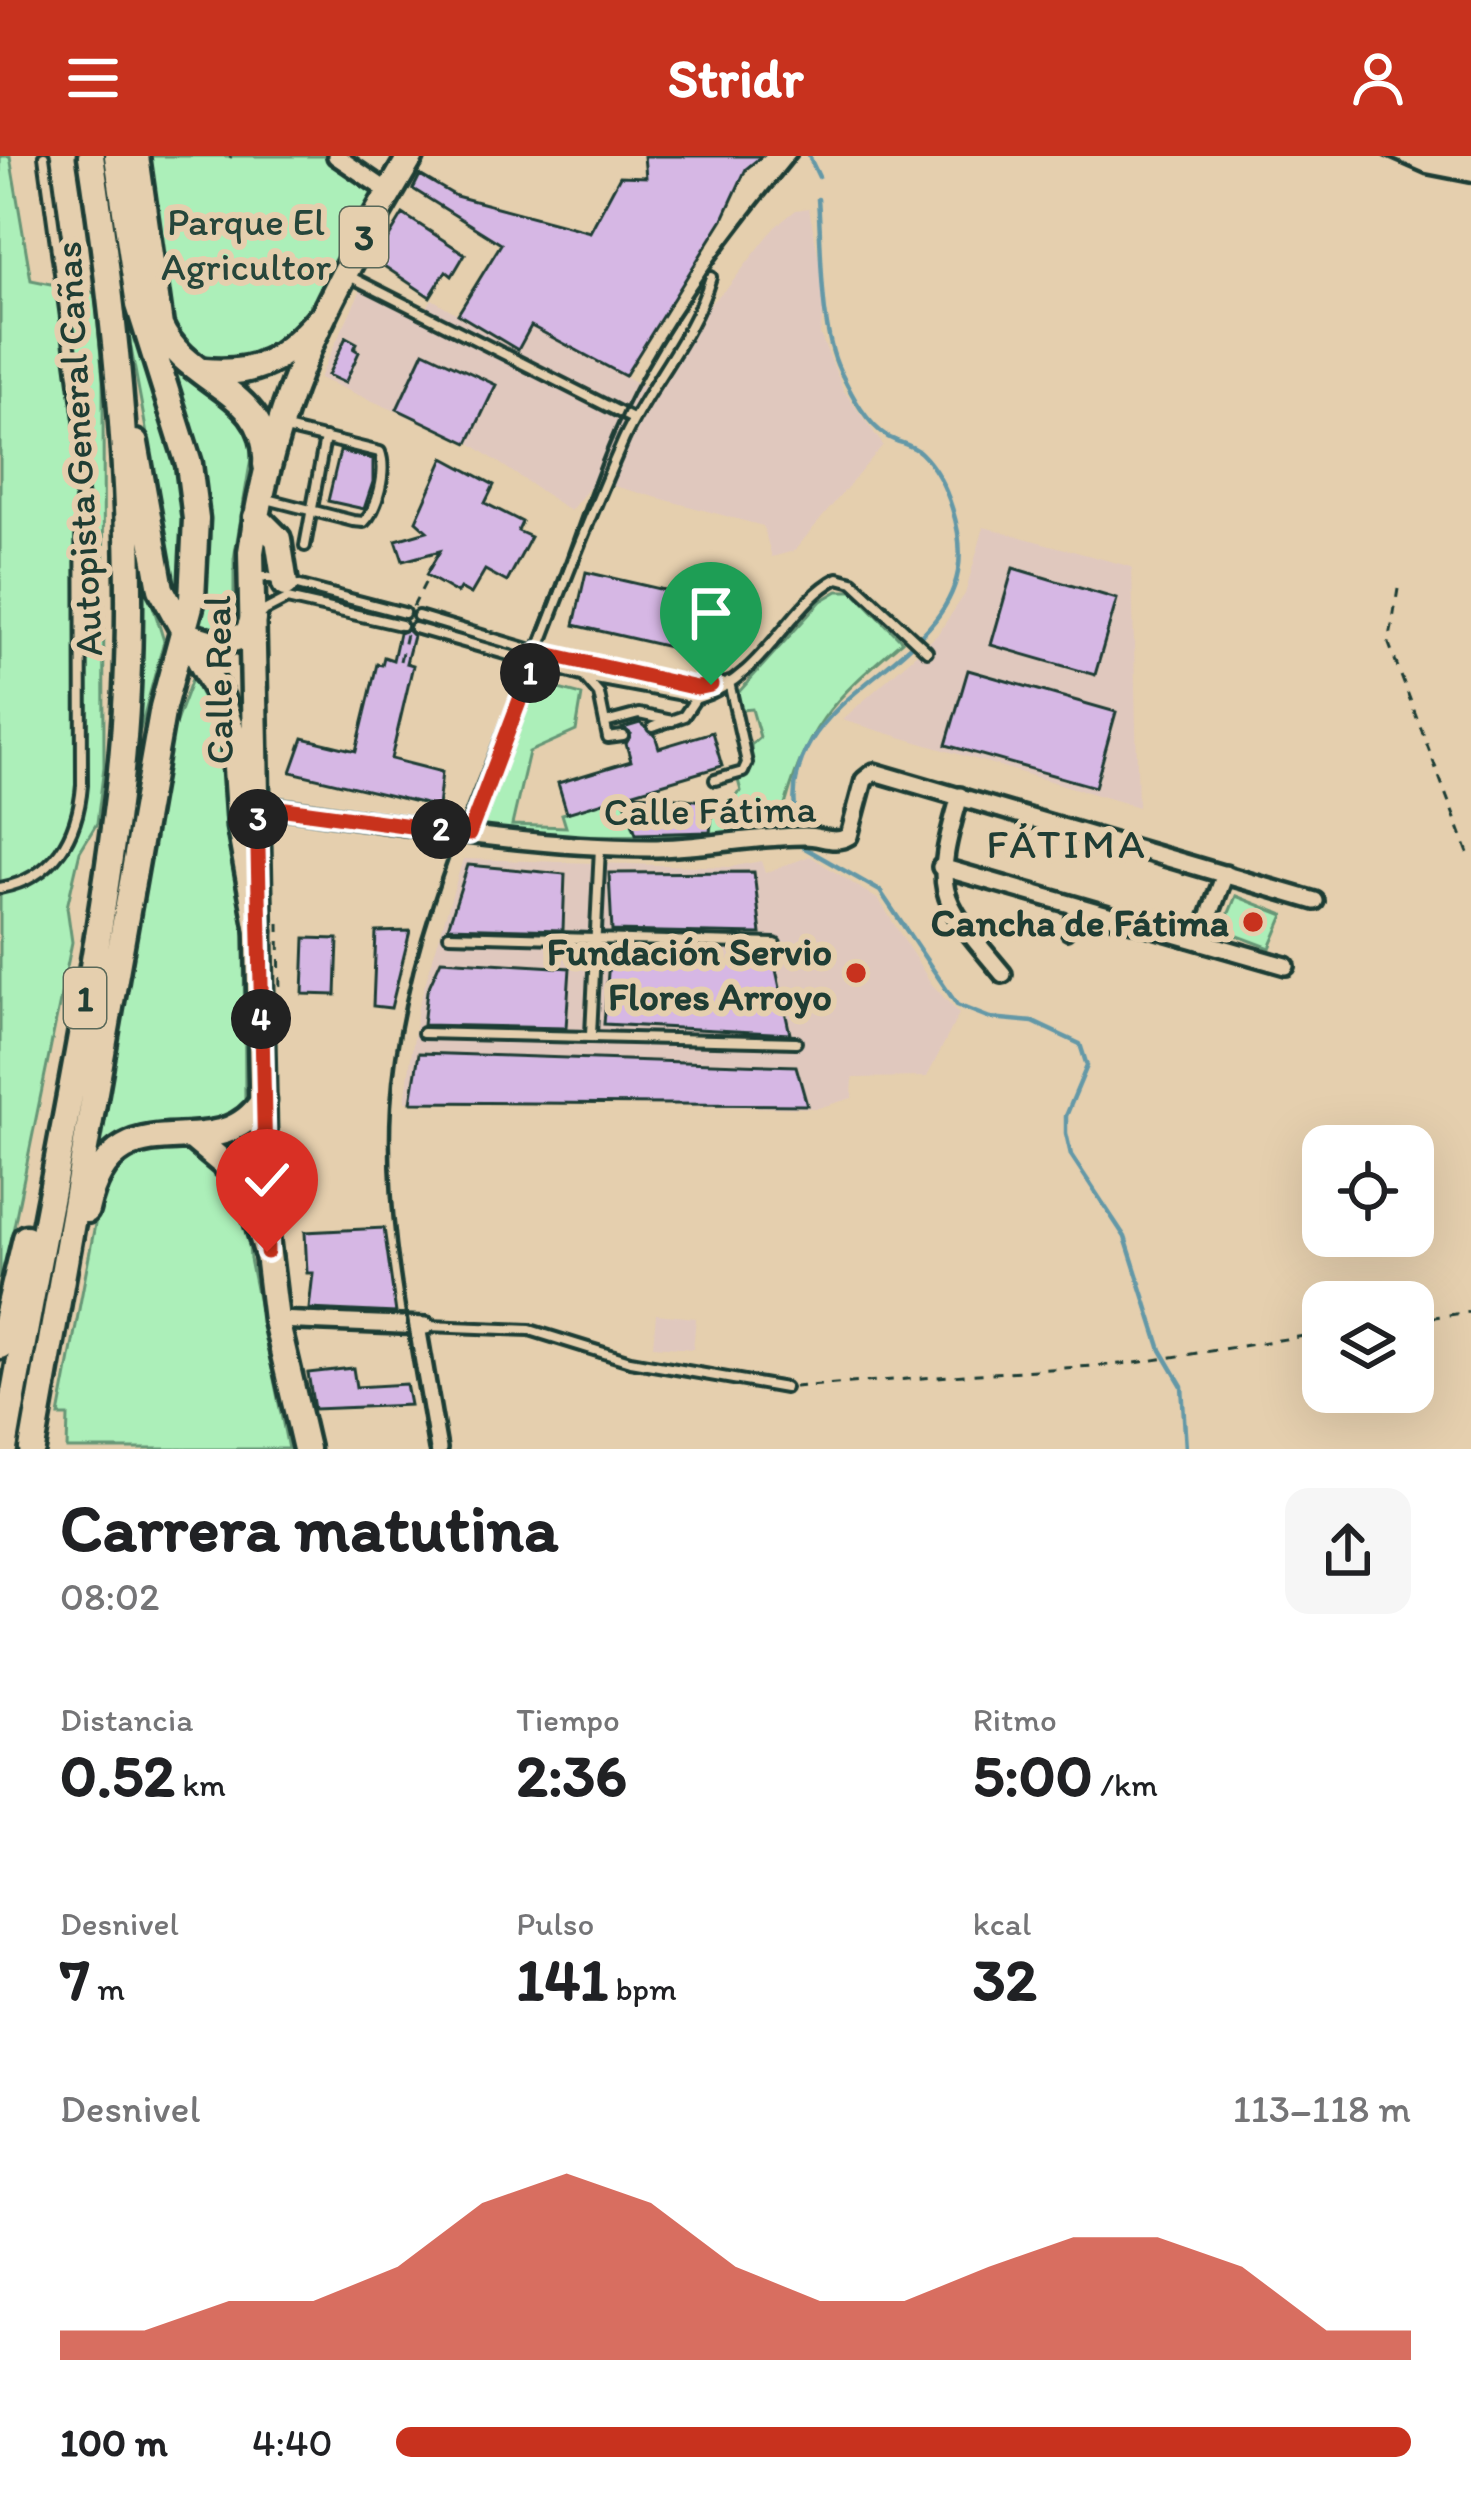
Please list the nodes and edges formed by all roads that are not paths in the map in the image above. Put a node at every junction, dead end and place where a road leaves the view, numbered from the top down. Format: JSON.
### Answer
{"nodes":[{"id":1,"x":44,"y":156,"type":"edge"},
{"id":2,"x":92,"y":156,"type":"edge"},
{"id":3,"x":117,"y":156,"type":"edge"},
{"id":4,"x":136,"y":156,"type":"edge"},
{"id":5,"x":336,"y":156,"type":"edge"},
{"id":6,"x":411,"y":156,"type":"edge"},
{"id":7,"x":389,"y":192,"type":"junction"},
{"id":8,"x":344,"y":274,"type":"junction"},
{"id":9,"x":711,"y":277,"type":"dead end"},
{"id":10,"x":319,"y":319,"type":"junction"},
{"id":11,"x":114,"y":322,"type":"junction"},
{"id":12,"x":204,"y":371,"type":"junction"},
{"id":13,"x":633,"y":419,"type":"junction"},
{"id":14,"x":277,"y":427,"type":"junction"},
{"id":15,"x":325,"y":438,"type":"junction"},
{"id":16,"x":266,"y":466,"type":"junction"},
{"id":17,"x":258,"y":507,"type":"junction"},
{"id":18,"x":308,"y":509,"type":"junction"},
{"id":19,"x":305,"y":546,"type":"dead end"},
{"id":20,"x":252,"y":572,"type":"junction"},
{"id":21,"x":285,"y":584,"type":"junction"},
{"id":22,"x":321,"y":595,"type":"junction"},
{"id":23,"x":319,"y":607,"type":"junction"},
{"id":24,"x":404,"y":614,"type":"dead end"},
{"id":25,"x":418,"y":616,"type":"dead end"},
{"id":26,"x":253,"y":619,"type":"junction"},
{"id":27,"x":401,"y":625,"type":"dead end"},
{"id":28,"x":415,"y":628,"type":"dead end"},
{"id":29,"x":183,"y":634,"type":"junction"},
{"id":30,"x":927,"y":651,"type":"dead end"},
{"id":31,"x":537,"y":657,"type":"junction"},
{"id":32,"x":585,"y":677,"type":"junction"},
{"id":33,"x":729,"y":682,"type":"junction"},
{"id":34,"x":698,"y":693,"type":"junction"},
{"id":35,"x":672,"y":721,"type":"junction"},
{"id":36,"x":605,"y":723,"type":"junction"},
{"id":37,"x":653,"y":727,"type":"dead end"},
{"id":38,"x":623,"y":736,"type":"dead end"},
{"id":39,"x":715,"y":780,"type":"dead end"},
{"id":40,"x":960,"y":796,"type":"junction"},
{"id":41,"x":257,"y":805,"type":"junction"},
{"id":42,"x":469,"y":834,"type":"junction"},
{"id":43,"x":600,"y":847,"type":"junction"},
{"id":44,"x":941,"y":868,"type":"junction"},
{"id":45,"x":1225,"y":874,"type":"junction"},
{"id":46,"x":0,"y":888,"type":"edge"},
{"id":47,"x":1315,"y":901,"type":"dead end"},
{"id":48,"x":1074,"y":904,"type":"junction"},
{"id":49,"x":259,"y":931,"type":"junction"},
{"id":50,"x":1066,"y":934,"type":"dead end"},
{"id":51,"x":449,"y":935,"type":"dead end"},
{"id":52,"x":596,"y":940,"type":"junction"},
{"id":53,"x":1200,"y":941,"type":"junction"},
{"id":54,"x":776,"y":944,"type":"dead end"},
{"id":55,"x":1286,"y":966,"type":"dead end"},
{"id":56,"x":1003,"y":974,"type":"dead end"},
{"id":57,"x":80,"y":1024,"type":"junction"},
{"id":58,"x":423,"y":1034,"type":"dead end"},
{"id":59,"x":592,"y":1035,"type":"junction"},
{"id":60,"x":796,"y":1042,"type":"dead end"},
{"id":61,"x":262,"y":1101,"type":"junction"},
{"id":62,"x":189,"y":1135,"type":"junction"},
{"id":63,"x":267,"y":1252,"type":"junction"},
{"id":64,"x":276,"y":1320,"type":"junction"},
{"id":65,"x":421,"y":1326,"type":"junction"},
{"id":66,"x":0,"y":1346,"type":"edge"},
{"id":67,"x":785,"y":1388,"type":"road end"},
{"id":68,"x":32,"y":1448,"type":"edge"},
{"id":69,"x":4,"y":1449,"type":"edge"},
{"id":70,"x":306,"y":1449,"type":"edge"},
{"id":71,"x":438,"y":1449,"type":"edge"}],
"edges":[{"from":1,"to":46,"type":"lane"},
{"from":2,"to":11,"type":"main road","name":"Autopista General Cañas","number":"1"},
{"from":3,"to":29,"type":"main road","name":"Autopista General Cañas","number":"1"},
{"from":4,"to":12,"type":"main road"},
{"from":5,"to":7,"type":"street"},
{"from":6,"to":7,"type":"main road","name":"Calle Real","number":"3"},
{"from":7,"to":8,"type":"main road","name":"Calle Real","number":"3"},
{"from":8,"to":10,"type":"main road","name":"Calle Real","number":"3"},
{"from":8,"to":13,"type":"lane"},
{"from":9,"to":13,"type":"lane"},
{"from":10,"to":12,"type":"main road"},
{"from":10,"to":14,"type":"main road","name":"Calle Real","number":"3"},
{"from":11,"to":29,"type":"main road"},
{"from":11,"to":57,"type":"main road","name":"Autopista General Cañas","number":"1"},
{"from":12,"to":16,"type":"main road"},
{"from":13,"to":31,"type":"lane"},
{"from":14,"to":15,"type":"lane"},
{"from":14,"to":16,"type":"main road","name":"Calle Real","number":"3"},
{"from":15,"to":18,"type":"lane"},
{"from":15,"to":18,"type":"lane"},
{"from":16,"to":17,"type":"main road","name":"Calle Real","number":"3"},
{"from":17,"to":18,"type":"lane"},
{"from":17,"to":20,"type":"main road","name":"Calle Real","number":"3"},
{"from":17,"to":21,"type":"main road"},
{"from":18,"to":19,"type":"lane"},
{"from":20,"to":21,"type":"lane"},
{"from":20,"to":26,"type":"main road","name":"Calle Real","number":"3"},
{"from":21,"to":22,"type":"lane"},
{"from":22,"to":23,"type":"lane"},
{"from":22,"to":24,"type":"lane"},
{"from":23,"to":26,"type":"lane"},
{"from":23,"to":27,"type":"lane"},
{"from":25,"to":31,"type":"lane"},
{"from":26,"to":29,"type":"main road"},
{"from":26,"to":41,"type":"main road","name":"Calle Real","number":"3"},
{"from":28,"to":31,"type":"lane"},
{"from":29,"to":49,"type":"main road"},
{"from":29,"to":68,"type":"main road","name":"Autopista General Cañas","number":"1"},
{"from":30,"to":33,"type":"lane"},
{"from":31,"to":32,"type":"lane"},
{"from":31,"to":34,"type":"lane"},
{"from":31,"to":42,"type":"lane"},
{"from":32,"to":34,"type":"lane"},
{"from":32,"to":36,"type":"lane"},
{"from":33,"to":34,"type":"lane"},
{"from":33,"to":39,"type":"lane"},
{"from":34,"to":35,"type":"lane"},
{"from":35,"to":36,"type":"lane"},
{"from":35,"to":37,"type":"lane"},
{"from":36,"to":38,"type":"lane"},
{"from":40,"to":43,"type":"street","name":"Calle Fátima"},
{"from":40,"to":44,"type":"street"},
{"from":40,"to":45,"type":"street","name":"Calle Fátima"},
{"from":41,"to":42,"type":"street","name":"Calle Fátima"},
{"from":41,"to":49,"type":"main road","name":"Calle Real","number":"3"},
{"from":42,"to":43,"type":"street","name":"Calle Fátima"},
{"from":43,"to":52,"type":"lane"},
{"from":44,"to":48,"type":"street"},
{"from":44,"to":56,"type":"street"},
{"from":45,"to":47,"type":"street","name":"Calle Fátima"},
{"from":45,"to":53,"type":"street"},
{"from":48,"to":50,"type":"lane"},
{"from":48,"to":53,"type":"street"},
{"from":49,"to":61,"type":"main road","name":"Calle Real","number":"3"},
{"from":51,"to":52,"type":"lane"},
{"from":52,"to":54,"type":"lane"},
{"from":52,"to":59,"type":"lane"},
{"from":53,"to":55,"type":"street"},
{"from":57,"to":66,"type":"main road"},
{"from":57,"to":69,"type":"main road","name":"Autopista General Cañas","number":"1"},
{"from":58,"to":59,"type":"lane"},
{"from":59,"to":60,"type":"lane"},
{"from":61,"to":62,"type":"main road"},
{"from":61,"to":63,"type":"main road","name":"Calle Real","number":"3"},
{"from":62,"to":63,"type":"main road"},
{"from":62,"to":68,"type":"main road"},
{"from":63,"to":64,"type":"main road","name":"Calle Real","number":"3"},
{"from":64,"to":65,"type":"street"},
{"from":64,"to":70,"type":"main road","name":"Calle Real","number":"3"},
{"from":65,"to":67,"type":"lane"},
{"from":65,"to":71,"type":"street"}]}
